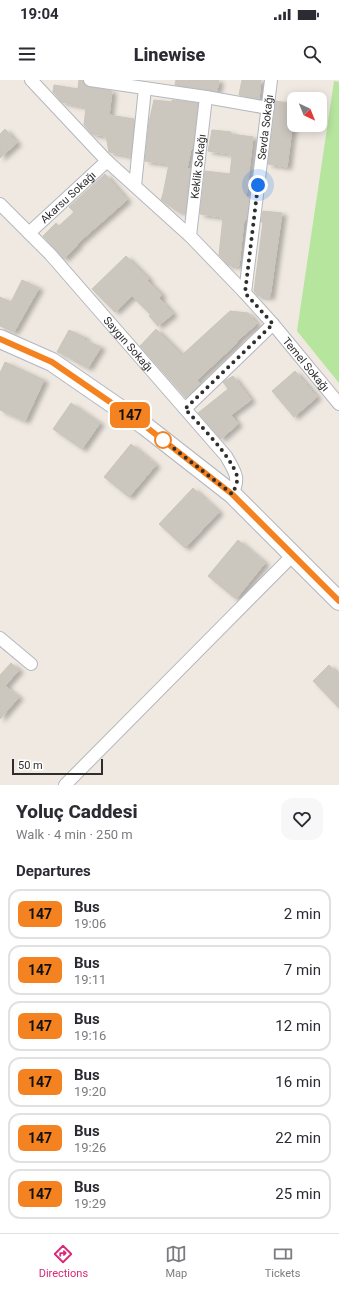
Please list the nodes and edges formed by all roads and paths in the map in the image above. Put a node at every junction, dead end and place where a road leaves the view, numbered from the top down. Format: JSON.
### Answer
{"nodes":[{"id":1,"x":31,"y":80,"type":"edge"},
{"id":2,"x":90,"y":80,"type":"edge"},
{"id":3,"x":271,"y":80,"type":"edge"},
{"id":4,"x":145,"y":88,"type":"junction"},
{"id":5,"x":206,"y":97,"type":"junction"},
{"id":6,"x":268,"y":108,"type":"junction"},
{"id":7,"x":107,"y":161,"type":"junction"},
{"id":8,"x":135,"y":186,"type":"junction"},
{"id":9,"x":0,"y":204,"type":"edge"},
{"id":10,"x":29,"y":233,"type":"junction"},
{"id":11,"x":190,"y":236,"type":"junction"},
{"id":12,"x":245,"y":293,"type":"junction"},
{"id":13,"x":273,"y":324,"type":"junction"},
{"id":14,"x":0,"y":339,"type":"edge"},
{"id":15,"x":339,"y":404,"type":"edge"},
{"id":16,"x":185,"y":409,"type":"junction"},
{"id":17,"x":232,"y":494,"type":"junction"},
{"id":18,"x":293,"y":555,"type":"junction"},
{"id":19,"x":339,"y":602,"type":"edge"},
{"id":20,"x":0,"y":638,"type":"edge"},
{"id":21,"x":31,"y":664,"type":"dead end"},
{"id":22,"x":65,"y":785,"type":"edge"}],
"edges":[{"from":1,"to":7,"type":"street","name":"Temel Sokağı"},
{"from":2,"to":4,"type":"street"},
{"from":3,"to":6,"type":"street","name":"Sevda Sokağı"},
{"from":4,"to":5,"type":"street"},
{"from":4,"to":8,"type":"street"},
{"from":5,"to":6,"type":"street"},
{"from":5,"to":11,"type":"street","name":"Keklik Sokağı"},
{"from":6,"to":12,"type":"street","name":"Sevda Sokağı"},
{"from":7,"to":8,"type":"street","name":"Temel Sokağı"},
{"from":7,"to":10,"type":"street","name":"Akarsu Sokağı"},
{"from":8,"to":11,"type":"street","name":"Temel Sokağı"},
{"from":9,"to":10,"type":"street","name":"Saygın Sokağı"},
{"from":10,"to":16,"type":"street","name":"Saygın Sokağı"},
{"from":11,"to":12,"type":"street","name":"Temel Sokağı"},
{"from":12,"to":13,"type":"street","name":"Temel Sokağı"},
{"from":13,"to":15,"type":"street","name":"Temel Sokağı"},
{"from":13,"to":16,"type":"street"},
{"from":14,"to":17,"type":"street"},
{"from":16,"to":17,"type":"street","name":"Saygın Sokağı"},
{"from":17,"to":18,"type":"street"},
{"from":18,"to":19,"type":"street"},
{"from":18,"to":22,"type":"street"},
{"from":20,"to":21,"type":"street"}]}
